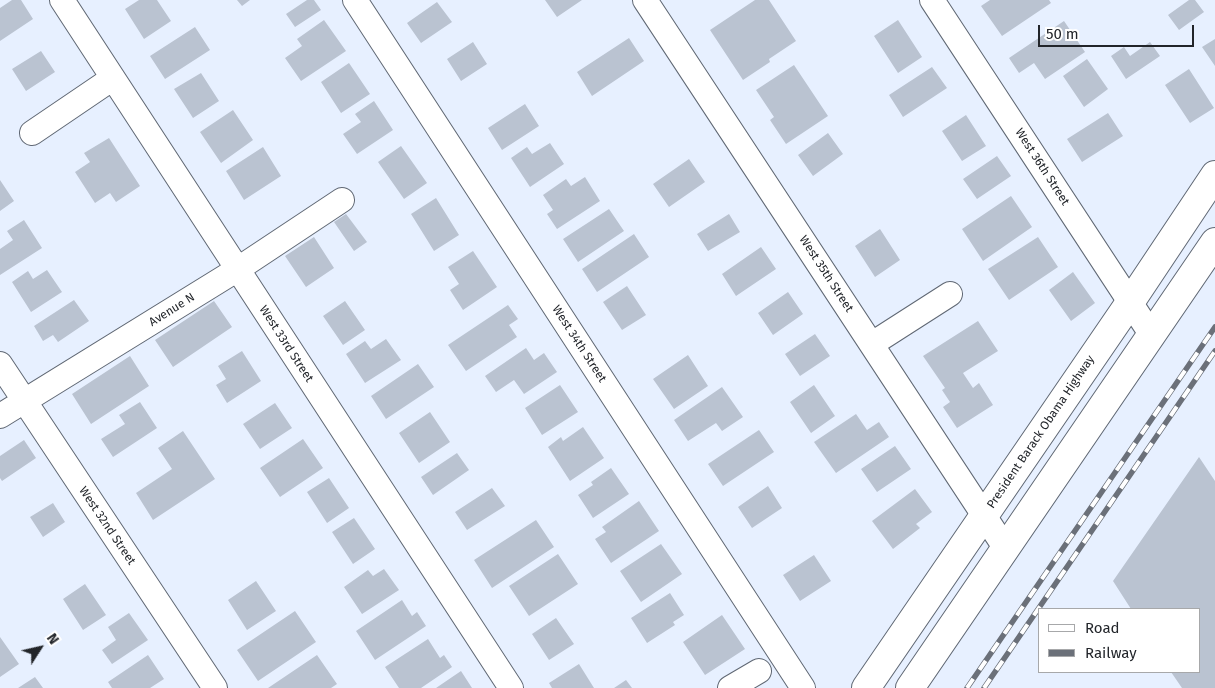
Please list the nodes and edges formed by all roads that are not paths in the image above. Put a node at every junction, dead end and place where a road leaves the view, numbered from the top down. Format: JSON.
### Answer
{"nodes":[{"id":1,"x":62,"y":0,"type":"edge"},
{"id":2,"x":355,"y":0,"type":"edge"},
{"id":3,"x":645,"y":0,"type":"edge"},
{"id":4,"x":932,"y":0,"type":"edge"},
{"id":5,"x":113,"y":78,"type":"junction"},
{"id":6,"x":32,"y":133,"type":"dead end"},
{"id":7,"x":1215,"y":174,"type":"edge"},
{"id":8,"x":342,"y":200,"type":"dead end"},
{"id":9,"x":1215,"y":242,"type":"edge"},
{"id":10,"x":238,"y":269,"type":"junction"},
{"id":11,"x":950,"y":294,"type":"dead end"},
{"id":12,"x":1131,"y":301,"type":"junction"},
{"id":13,"x":1151,"y":334,"type":"junction"},
{"id":14,"x":872,"y":344,"type":"junction"},
{"id":15,"x":0,"y":364,"type":"edge"},
{"id":16,"x":24,"y":401,"type":"junction"},
{"id":17,"x":0,"y":416,"type":"edge"},
{"id":18,"x":984,"y":514,"type":"junction"},
{"id":19,"x":1006,"y":549,"type":"junction"},
{"id":20,"x":759,"y":671,"type":"dead end"},
{"id":21,"x":215,"y":688,"type":"edge"},
{"id":22,"x":511,"y":688,"type":"edge"},
{"id":23,"x":730,"y":688,"type":"edge"},
{"id":24,"x":803,"y":688,"type":"edge"},
{"id":25,"x":866,"y":688,"type":"edge"},
{"id":26,"x":910,"y":688,"type":"edge"}],
"edges":[{"from":1,"to":5,"type":"street","name":"West 33rd Street"},
{"from":2,"to":24,"type":"street","name":"West 34th Street"},
{"from":3,"to":14,"type":"street","name":"West 35th Street"},
{"from":4,"to":12,"type":"street","name":"West 36th Street"},
{"from":5,"to":6,"type":"street"},
{"from":5,"to":10,"type":"street","name":"West 33rd Street"},
{"from":7,"to":12,"type":"main road","name":"President Barack Obama Highway"},
{"from":8,"to":10,"type":"street","name":"Avenue N"},
{"from":9,"to":13,"type":"main road"},
{"from":10,"to":16,"type":"street","name":"Avenue N"},
{"from":10,"to":22,"type":"street","name":"West 33rd Street"},
{"from":11,"to":14,"type":"street"},
{"from":12,"to":13,"type":"street","name":"West 36th Street"},
{"from":12,"to":18,"type":"main road","name":"President Barack Obama Highway"},
{"from":13,"to":19,"type":"main road"},
{"from":14,"to":18,"type":"street","name":"West 35th Street"},
{"from":15,"to":16,"type":"street","name":"West 32nd Street"},
{"from":16,"to":17,"type":"street","name":"Avenue N"},
{"from":16,"to":21,"type":"street","name":"West 32nd Street"},
{"from":18,"to":19,"type":"street","name":"West 35th Street"},
{"from":18,"to":25,"type":"main road","name":"President Barack Obama Highway"},
{"from":19,"to":26,"type":"main road"},
{"from":20,"to":23,"type":"street"}]}
